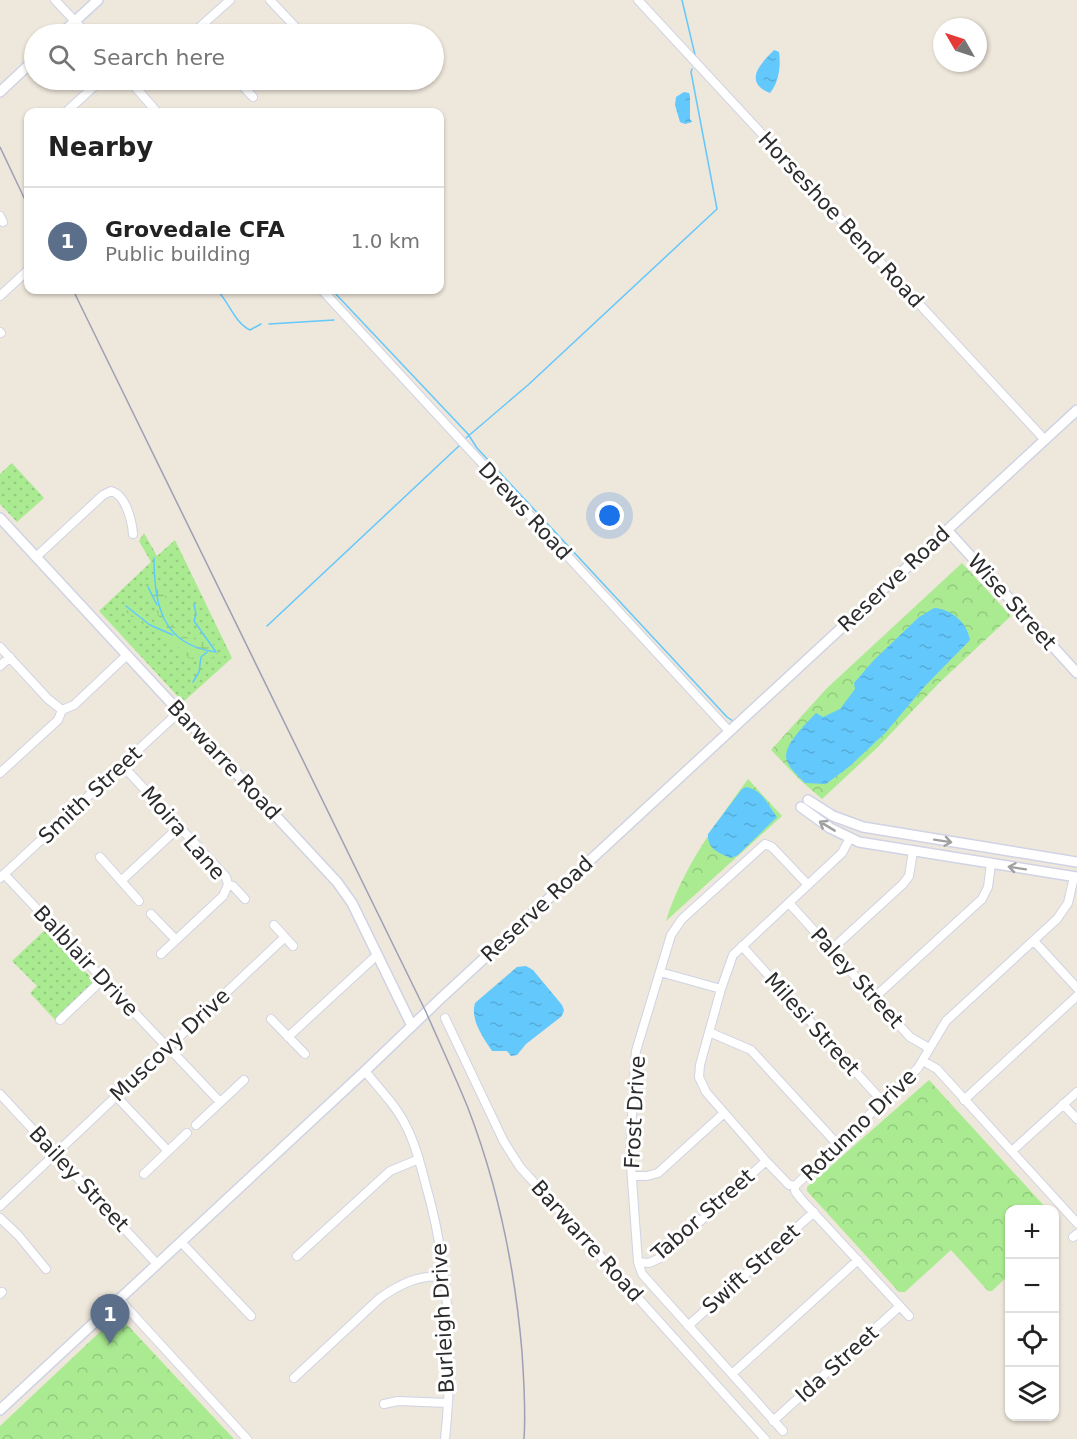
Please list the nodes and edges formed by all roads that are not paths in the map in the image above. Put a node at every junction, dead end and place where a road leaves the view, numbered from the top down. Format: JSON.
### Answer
{"nodes":[{"id":1,"x":56,"y":0,"type":"edge"},
{"id":2,"x":98,"y":0,"type":"edge"},
{"id":3,"x":230,"y":0,"type":"edge"},
{"id":4,"x":270,"y":0,"type":"edge"},
{"id":5,"x":638,"y":0,"type":"edge"},
{"id":6,"x":75,"y":21,"type":"junction"},
{"id":7,"x":72,"y":24,"type":"edge"},
{"id":8,"x":78,"y":24,"type":"edge"},
{"id":9,"x":205,"y":24,"type":"edge"},
{"id":10,"x":293,"y":24,"type":"edge"},
{"id":11,"x":24,"y":69,"type":"edge"},
{"id":12,"x":90,"y":90,"type":"edge"},
{"id":13,"x":139,"y":90,"type":"edge"},
{"id":14,"x":246,"y":90,"type":"edge"},
{"id":15,"x":0,"y":92,"type":"edge"},
{"id":16,"x":253,"y":97,"type":"dead end"},
{"id":17,"x":70,"y":108,"type":"edge"},
{"id":18,"x":154,"y":108,"type":"edge"},
{"id":19,"x":22,"y":264,"type":"dead end"},
{"id":20,"x":24,"y":268,"type":"edge"},
{"id":21,"x":24,"y":276,"type":"edge"},
{"id":22,"x":326,"y":294,"type":"edge"},
{"id":23,"x":0,"y":296,"type":"edge"},
{"id":24,"x":1077,"y":410,"type":"edge"},
{"id":25,"x":1045,"y":440,"type":"junction"},
{"id":26,"x":0,"y":518,"type":"edge"},
{"id":27,"x":947,"y":530,"type":"junction"},
{"id":28,"x":133,"y":534,"type":"dead end"},
{"id":29,"x":36,"y":557,"type":"junction"},
{"id":30,"x":0,"y":646,"type":"edge"},
{"id":31,"x":127,"y":655,"type":"junction"},
{"id":32,"x":10,"y":657,"type":"junction"},
{"id":33,"x":0,"y":666,"type":"edge"},
{"id":34,"x":1077,"y":673,"type":"edge"},
{"id":35,"x":62,"y":710,"type":"junction"},
{"id":36,"x":180,"y":712,"type":"junction"},
{"id":37,"x":729,"y":731,"type":"junction"},
{"id":38,"x":122,"y":765,"type":"junction"},
{"id":39,"x":0,"y":773,"type":"edge"},
{"id":40,"x":855,"y":825,"type":"junction"},
{"id":41,"x":179,"y":827,"type":"junction"},
{"id":42,"x":916,"y":836,"type":"junction"},
{"id":43,"x":850,"y":838,"type":"junction"},
{"id":44,"x":913,"y":851,"type":"junction"},
{"id":45,"x":100,"y":857,"type":"dead end"},
{"id":46,"x":1077,"y":862,"type":"edge"},
{"id":47,"x":992,"y":864,"type":"junction"},
{"id":48,"x":0,"y":865,"type":"edge"},
{"id":49,"x":4,"y":875,"type":"edge"},
{"id":50,"x":1076,"y":877,"type":"edge"},
{"id":51,"x":121,"y":881,"type":"junction"},
{"id":52,"x":228,"y":885,"type":"junction"},
{"id":53,"x":808,"y":885,"type":"junction"},
{"id":54,"x":245,"y":899,"type":"dead end"},
{"id":55,"x":139,"y":901,"type":"dead end"},
{"id":56,"x":789,"y":903,"type":"junction"},
{"id":57,"x":151,"y":914,"type":"dead end"},
{"id":58,"x":274,"y":925,"type":"dead end"},
{"id":59,"x":285,"y":937,"type":"junction"},
{"id":60,"x":176,"y":940,"type":"junction"},
{"id":61,"x":1034,"y":941,"type":"junction"},
{"id":62,"x":293,"y":946,"type":"dead end"},
{"id":63,"x":742,"y":946,"type":"junction"},
{"id":64,"x":831,"y":950,"type":"junction"},
{"id":65,"x":160,"y":954,"type":"dead end"},
{"id":66,"x":377,"y":954,"type":"junction"},
{"id":67,"x":660,"y":972,"type":"junction"},
{"id":68,"x":103,"y":979,"type":"junction"},
{"id":69,"x":1077,"y":988,"type":"edge"},
{"id":70,"x":721,"y":989,"type":"junction"},
{"id":71,"x":1077,"y":996,"type":"edge"},
{"id":72,"x":875,"y":997,"type":"junction"},
{"id":73,"x":271,"y":1018,"type":"dead end"},
{"id":74,"x":445,"y":1018,"type":"dead end"},
{"id":75,"x":60,"y":1020,"type":"dead end"},
{"id":76,"x":412,"y":1026,"type":"junction"},
{"id":77,"x":709,"y":1032,"type":"junction"},
{"id":78,"x":288,"y":1037,"type":"junction"},
{"id":79,"x":168,"y":1047,"type":"junction"},
{"id":80,"x":929,"y":1048,"type":"junction"},
{"id":81,"x":305,"y":1054,"type":"dead end"},
{"id":82,"x":923,"y":1060,"type":"junction"},
{"id":83,"x":365,"y":1071,"type":"junction"},
{"id":84,"x":244,"y":1080,"type":"dead end"},
{"id":85,"x":1077,"y":1092,"type":"edge"},
{"id":86,"x":0,"y":1094,"type":"edge"},
{"id":87,"x":116,"y":1096,"type":"junction"},
{"id":88,"x":964,"y":1100,"type":"junction"},
{"id":89,"x":220,"y":1102,"type":"junction"},
{"id":90,"x":883,"y":1102,"type":"junction"},
{"id":91,"x":1064,"y":1104,"type":"junction"},
{"id":92,"x":723,"y":1114,"type":"junction"},
{"id":93,"x":1077,"y":1119,"type":"edge"},
{"id":94,"x":196,"y":1125,"type":"dead end"},
{"id":95,"x":187,"y":1133,"type":"dead end"},
{"id":96,"x":839,"y":1146,"type":"junction"},
{"id":97,"x":168,"y":1151,"type":"junction"},
{"id":98,"x":1012,"y":1151,"type":"junction"},
{"id":99,"x":56,"y":1154,"type":"junction"},
{"id":100,"x":419,"y":1159,"type":"junction"},
{"id":101,"x":766,"y":1161,"type":"junction"},
{"id":102,"x":144,"y":1174,"type":"dead end"},
{"id":103,"x":632,"y":1176,"type":"junction"},
{"id":104,"x":795,"y":1186,"type":"junction"},
{"id":105,"x":0,"y":1206,"type":"edge"},
{"id":106,"x":814,"y":1212,"type":"junction"},
{"id":107,"x":0,"y":1218,"type":"edge"},
{"id":108,"x":1077,"y":1223,"type":"edge"},
{"id":109,"x":182,"y":1242,"type":"junction"},
{"id":110,"x":297,"y":1256,"type":"dead end"},
{"id":111,"x":858,"y":1260,"type":"junction"},
{"id":112,"x":638,"y":1262,"type":"junction"},
{"id":113,"x":157,"y":1264,"type":"junction"},
{"id":114,"x":46,"y":1269,"type":"dead end"},
{"id":115,"x":444,"y":1277,"type":"junction"},
{"id":116,"x":120,"y":1299,"type":"junction"},
{"id":117,"x":900,"y":1306,"type":"junction"},
{"id":118,"x":251,"y":1316,"type":"dead end"},
{"id":119,"x":909,"y":1316,"type":"dead end"},
{"id":120,"x":688,"y":1326,"type":"junction"},
{"id":121,"x":732,"y":1374,"type":"junction"},
{"id":122,"x":294,"y":1377,"type":"dead end"},
{"id":123,"x":448,"y":1403,"type":"junction"},
{"id":124,"x":384,"y":1404,"type":"dead end"},
{"id":125,"x":0,"y":1410,"type":"edge"},
{"id":126,"x":773,"y":1421,"type":"junction"},
{"id":127,"x":783,"y":1431,"type":"dead end"},
{"id":128,"x":247,"y":1439,"type":"edge"},
{"id":129,"x":445,"y":1439,"type":"edge"},
{"id":130,"x":765,"y":1439,"type":"edge"}],
"edges":[{"from":1,"to":6,"type":"street"},
{"from":2,"to":6,"type":"street"},
{"from":3,"to":9,"type":"street"},
{"from":4,"to":10,"type":"street"},
{"from":5,"to":25,"type":"street","name":"Horseshoe Bend Road"},
{"from":6,"to":7,"type":"street"},
{"from":6,"to":8,"type":"street"},
{"from":11,"to":15,"type":"street"},
{"from":12,"to":17,"type":"street"},
{"from":13,"to":18,"type":"street"},
{"from":14,"to":16,"type":"street"},
{"from":19,"to":20,"type":"street"},
{"from":21,"to":23,"type":"street"},
{"from":22,"to":37,"type":"street","name":"Drews Road"},
{"from":24,"to":25,"type":"street","name":"Reserve Road"},
{"from":25,"to":27,"type":"street","name":"Reserve Road"},
{"from":26,"to":29,"type":"street","name":"Barwarre Road"},
{"from":27,"to":34,"type":"street","name":"Wise Street"},
{"from":27,"to":37,"type":"street","name":"Reserve Road"},
{"from":28,"to":29,"type":"street"},
{"from":29,"to":31,"type":"street","name":"Barwarre Road"},
{"from":30,"to":32,"type":"street"},
{"from":31,"to":35,"type":"street"},
{"from":31,"to":36,"type":"street","name":"Barwarre Road"},
{"from":32,"to":33,"type":"street"},
{"from":32,"to":35,"type":"street"},
{"from":35,"to":39,"type":"street"},
{"from":36,"to":38,"type":"street","name":"Smith Street"},
{"from":36,"to":66,"type":"street","name":"Barwarre Road"},
{"from":37,"to":76,"type":"street","name":"Reserve Road"},
{"from":38,"to":41,"type":"street","name":"Moira Lane"},
{"from":38,"to":49,"type":"street","name":"Smith Street"},
{"from":40,"to":42,"type":"street"},
{"from":40,"to":43,"type":"street"},
{"from":43,"to":40,"type":"street","one_way":true},
{"from":41,"to":51,"type":"street"},
{"from":41,"to":52,"type":"street","name":"Moira Lane"},
{"from":42,"to":44,"type":"street"},
{"from":42,"to":46,"type":"street","one_way":true},
{"from":43,"to":44,"type":"street"},
{"from":43,"to":53,"type":"street"},
{"from":44,"to":47,"type":"street"},
{"from":44,"to":64,"type":"street"},
{"from":45,"to":51,"type":"street"},
{"from":46,"to":50,"type":"street"},
{"from":50,"to":47,"type":"street","one_way":true},
{"from":47,"to":72,"type":"street"},
{"from":48,"to":49,"type":"street","name":"Balblair Drive"},
{"from":49,"to":68,"type":"street","name":"Balblair Drive"},
{"from":50,"to":61,"type":"street","name":"Rotunno Drive"},
{"from":51,"to":55,"type":"street"},
{"from":52,"to":54,"type":"street","name":"Moira Lane"},
{"from":52,"to":60,"type":"street"},
{"from":53,"to":56,"type":"street"},
{"from":53,"to":67,"type":"street","name":"Frost Drive"},
{"from":56,"to":63,"type":"street"},
{"from":56,"to":64,"type":"street","name":"Paley Street"},
{"from":57,"to":60,"type":"street"},
{"from":58,"to":59,"type":"street"},
{"from":59,"to":62,"type":"street"},
{"from":59,"to":79,"type":"street","name":"Muscovy Drive"},
{"from":60,"to":65,"type":"street"},
{"from":61,"to":69,"type":"street"},
{"from":61,"to":80,"type":"street","name":"Rotunno Drive"},
{"from":63,"to":70,"type":"street"},
{"from":63,"to":90,"type":"street","name":"Milesi Street"},
{"from":64,"to":72,"type":"street","name":"Paley Street"},
{"from":66,"to":76,"type":"street","name":"Barwarre Road"},
{"from":66,"to":78,"type":"street"},
{"from":67,"to":70,"type":"street"},
{"from":67,"to":103,"type":"street","name":"Frost Drive"},
{"from":68,"to":75,"type":"street"},
{"from":68,"to":79,"type":"street","name":"Balblair Drive"},
{"from":70,"to":77,"type":"street"},
{"from":71,"to":88,"type":"street"},
{"from":72,"to":80,"type":"street","name":"Paley Street"},
{"from":73,"to":78,"type":"street"},
{"from":74,"to":130,"type":"street","name":"Barwarre Road"},
{"from":76,"to":83,"type":"street","name":"Reserve Road"},
{"from":77,"to":92,"type":"street"},
{"from":77,"to":96,"type":"street"},
{"from":78,"to":81,"type":"street"},
{"from":79,"to":87,"type":"street","name":"Muscovy Drive"},
{"from":79,"to":89,"type":"street","name":"Balblair Drive"},
{"from":80,"to":82,"type":"street","name":"Rotunno Drive"},
{"from":82,"to":88,"type":"street"},
{"from":82,"to":90,"type":"street","name":"Rotunno Drive"},
{"from":83,"to":100,"type":"street","name":"Burleigh Drive"},
{"from":83,"to":109,"type":"street","name":"Reserve Road"},
{"from":84,"to":89,"type":"street"},
{"from":85,"to":91,"type":"street"},
{"from":86,"to":99,"type":"street","name":"Bailey Street"},
{"from":87,"to":97,"type":"street"},
{"from":87,"to":99,"type":"street","name":"Muscovy Drive"},
{"from":88,"to":98,"type":"street"},
{"from":89,"to":94,"type":"street"},
{"from":90,"to":96,"type":"street","name":"Rotunno Drive"},
{"from":91,"to":93,"type":"street"},
{"from":91,"to":98,"type":"street"},
{"from":92,"to":101,"type":"street"},
{"from":92,"to":103,"type":"street"},
{"from":95,"to":97,"type":"street"},
{"from":96,"to":104,"type":"street","name":"Rotunno Drive"},
{"from":97,"to":102,"type":"street"},
{"from":98,"to":108,"type":"street"},
{"from":99,"to":105,"type":"street","name":"Muscovy Drive"},
{"from":99,"to":113,"type":"street","name":"Bailey Street"},
{"from":100,"to":110,"type":"street"},
{"from":100,"to":115,"type":"street","name":"Burleigh Drive"},
{"from":101,"to":104,"type":"street"},
{"from":101,"to":112,"type":"street","name":"Tabor Street"},
{"from":103,"to":112,"type":"street","name":"Frost Drive"},
{"from":104,"to":106,"type":"street","name":"Rotunno Drive"},
{"from":106,"to":111,"type":"street","name":"Rotunno Drive"},
{"from":106,"to":120,"type":"street","name":"Swift Street"},
{"from":107,"to":114,"type":"street"},
{"from":109,"to":113,"type":"street","name":"Reserve Road"},
{"from":109,"to":118,"type":"street"},
{"from":111,"to":117,"type":"street","name":"Rotunno Drive"},
{"from":111,"to":121,"type":"street"},
{"from":112,"to":120,"type":"street","name":"Frost Drive"},
{"from":113,"to":116,"type":"street","name":"Reserve Road"},
{"from":115,"to":122,"type":"street"},
{"from":115,"to":123,"type":"street","name":"Burleigh Drive"},
{"from":116,"to":125,"type":"street","name":"Reserve Road"},
{"from":116,"to":128,"type":"street"},
{"from":117,"to":119,"type":"street","name":"Rotunno Drive"},
{"from":117,"to":126,"type":"street","name":"Ida Street"},
{"from":120,"to":121,"type":"street","name":"Frost Drive"},
{"from":121,"to":126,"type":"street","name":"Frost Drive"},
{"from":123,"to":124,"type":"street"},
{"from":123,"to":129,"type":"street","name":"Burleigh Drive"},
{"from":126,"to":127,"type":"street","name":"Frost Drive"}]}
